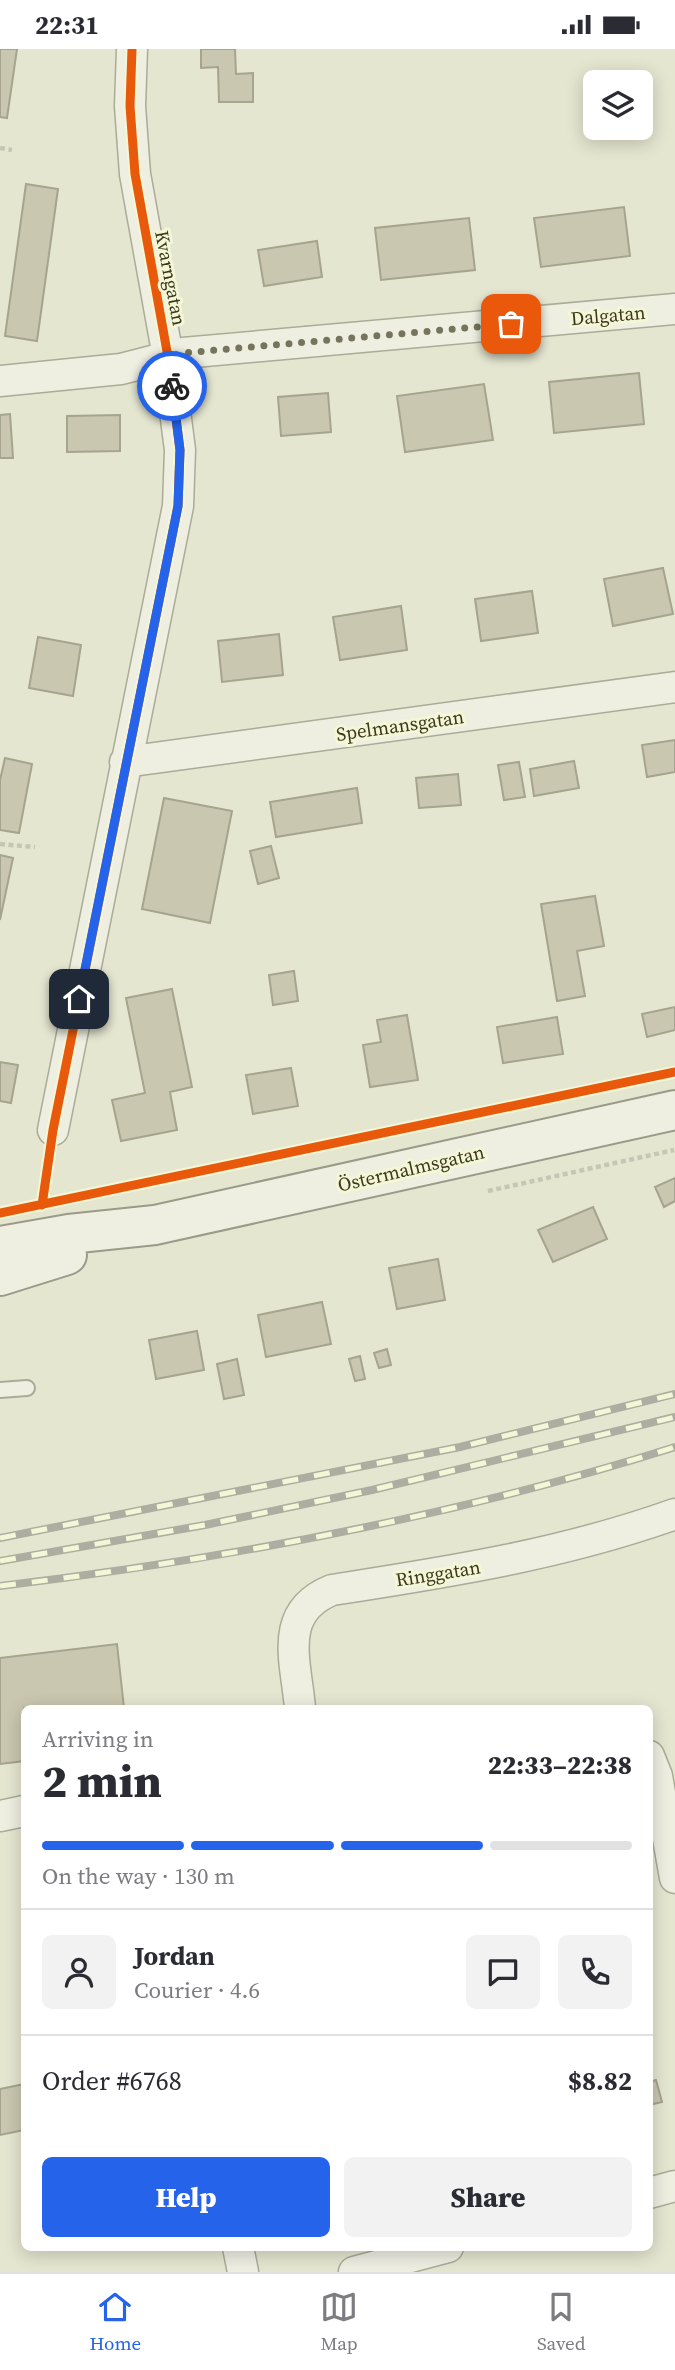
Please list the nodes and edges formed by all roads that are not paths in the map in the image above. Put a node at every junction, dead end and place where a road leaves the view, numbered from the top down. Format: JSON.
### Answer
{"nodes":[{"id":1,"x":132,"y":49,"type":"edge"},
{"id":2,"x":675,"y":309,"type":"edge"},
{"id":3,"x":168,"y":357,"type":"junction"},
{"id":4,"x":0,"y":381,"type":"edge"},
{"id":5,"x":675,"y":687,"type":"edge"},
{"id":6,"x":125,"y":762,"type":"junction"},
{"id":7,"x":672,"y":1110,"type":"edge"},
{"id":8,"x":53,"y":1130,"type":"dead end"},
{"id":9,"x":155,"y":1225,"type":"junction"},
{"id":10,"x":0,"y":1246,"type":"edge"},
{"id":11,"x":0,"y":1276,"type":"edge"},
{"id":12,"x":27,"y":1388,"type":"dead end"},
{"id":13,"x":0,"y":1390,"type":"edge"},
{"id":14,"x":675,"y":1514,"type":"edge"},
{"id":15,"x":300,"y":1705,"type":"edge"},
{"id":16,"x":653,"y":1766,"type":"edge"},
{"id":17,"x":21,"y":1812,"type":"edge"},
{"id":18,"x":0,"y":1816,"type":"edge"},
{"id":19,"x":675,"y":1878,"type":"edge"},
{"id":20,"x":675,"y":2186,"type":"edge"},
{"id":21,"x":653,"y":2192,"type":"edge"},
{"id":22,"x":239,"y":2251,"type":"edge"},
{"id":23,"x":433,"y":2251,"type":"edge"},
{"id":24,"x":243,"y":2272,"type":"edge"},
{"id":25,"x":354,"y":2272,"type":"edge"}],
"edges":[{"from":1,"to":3,"type":"street","name":"Kvarngatan"},
{"from":2,"to":3,"type":"street","name":"Dalgatan"},
{"from":3,"to":4,"type":"street","name":"Dalgatan"},
{"from":3,"to":6,"type":"street","name":"Kvarngatan"},
{"from":5,"to":6,"type":"street","name":"Spelmansgatan"},
{"from":6,"to":8,"type":"street","name":"Kvarngatan"},
{"from":7,"to":9,"type":"main road","name":"Östermalmsgatan"},
{"from":9,"to":10,"type":"main road","name":"Östermalmsgatan"},
{"from":9,"to":11,"type":"main road","name":"Östermalmsgatan"},
{"from":12,"to":13,"type":"lane"},
{"from":14,"to":15,"type":"street","name":"Ringgatan"},
{"from":16,"to":19,"type":"street"},
{"from":17,"to":18,"type":"street"},
{"from":20,"to":21,"type":"street"},
{"from":22,"to":24,"type":"street"},
{"from":23,"to":25,"type":"street"}]}
